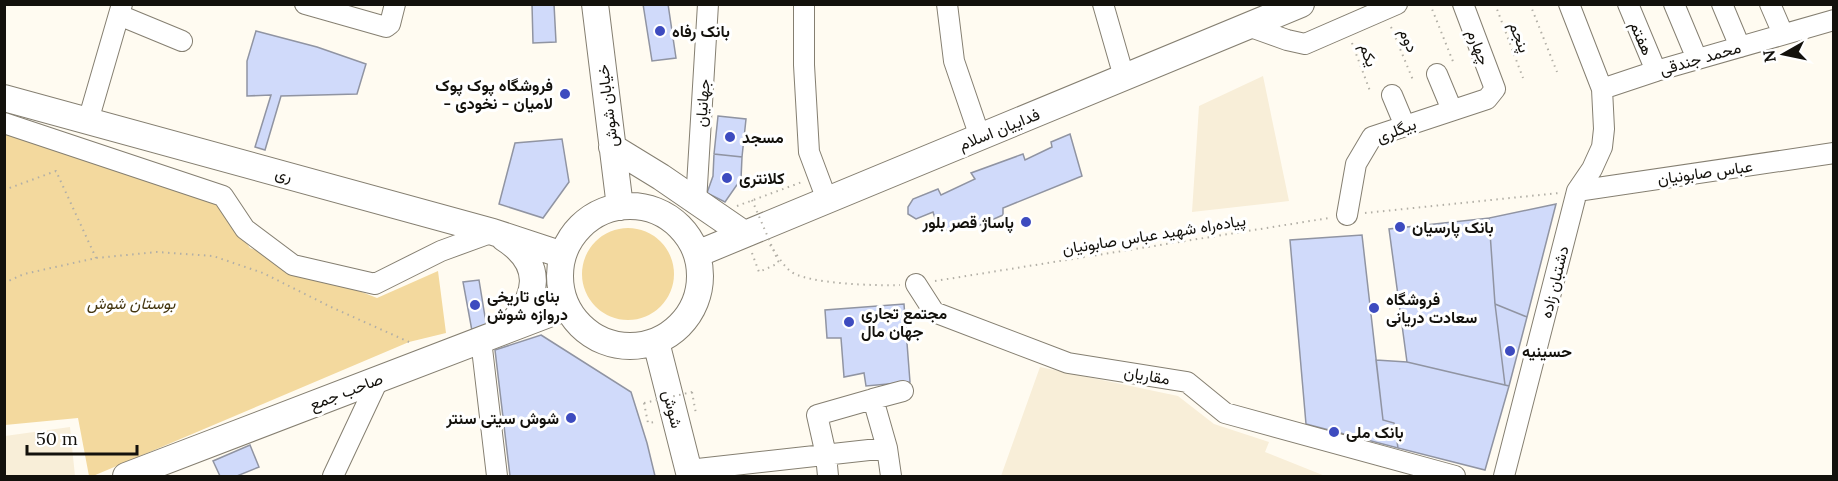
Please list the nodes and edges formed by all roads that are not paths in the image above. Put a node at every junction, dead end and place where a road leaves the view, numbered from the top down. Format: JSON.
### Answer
{"nodes":[{"id":1,"x":305,"y":4,"type":"edge"},
{"id":2,"x":395,"y":4,"type":"edge"},
{"id":3,"x":595,"y":4,"type":"edge"},
{"id":4,"x":708,"y":4,"type":"edge"},
{"id":5,"x":804,"y":4,"type":"edge"},
{"id":6,"x":947,"y":4,"type":"edge"},
{"id":7,"x":1103,"y":4,"type":"edge"},
{"id":8,"x":1462,"y":4,"type":"edge"},
{"id":9,"x":1569,"y":4,"type":"edge"},
{"id":10,"x":1628,"y":4,"type":"edge"},
{"id":11,"x":1674,"y":4,"type":"edge"},
{"id":12,"x":1722,"y":4,"type":"edge"},
{"id":13,"x":1770,"y":4,"type":"edge"},
{"id":14,"x":1298,"y":5,"type":"edge"},
{"id":15,"x":1390,"y":7,"type":"edge"},
{"id":16,"x":120,"y":10,"type":"edge"},
{"id":17,"x":1829,"y":15,"type":"edge"},
{"id":18,"x":1248,"y":26,"type":"junction"},
{"id":19,"x":1783,"y":34,"type":"junction"},
{"id":20,"x":182,"y":41,"type":"dead end"},
{"id":21,"x":1740,"y":47,"type":"junction"},
{"id":22,"x":1697,"y":59,"type":"junction"},
{"id":23,"x":1656,"y":71,"type":"junction"},
{"id":24,"x":1437,"y":74,"type":"dead end"},
{"id":25,"x":1124,"y":78,"type":"junction"},
{"id":26,"x":1495,"y":89,"type":"joint"},
{"id":27,"x":1602,"y":89,"type":"junction"},
{"id":28,"x":1392,"y":95,"type":"dead end"},
{"id":29,"x":4,"y":98,"type":"edge"},
{"id":30,"x":1452,"y":110,"type":"junction"},
{"id":31,"x":88,"y":121,"type":"junction"},
{"id":32,"x":4,"y":123,"type":"edge"},
{"id":33,"x":1405,"y":126,"type":"junction"},
{"id":34,"x":980,"y":137,"type":"junction"},
{"id":35,"x":612,"y":147,"type":"junction"},
{"id":36,"x":1833,"y":153,"type":"edge"},
{"id":37,"x":1577,"y":191,"type":"junction"},
{"id":38,"x":827,"y":200,"type":"junction"},
{"id":39,"x":696,"y":202,"type":"junction"},
{"id":40,"x":620,"y":207,"type":"junction"},
{"id":41,"x":1347,"y":215,"type":"road end"},
{"id":42,"x":493,"y":232,"type":"junction"},
{"id":43,"x":750,"y":232,"type":"junction"},
{"id":44,"x":697,"y":254,"type":"junction"},
{"id":45,"x":563,"y":255,"type":"junction"},
{"id":46,"x":916,"y":284,"type":"road end"},
{"id":47,"x":567,"y":307,"type":"junction"},
{"id":48,"x":505,"y":331,"type":"junction"},
{"id":49,"x":481,"y":340,"type":"junction"},
{"id":50,"x":656,"y":342,"type":"junction"},
{"id":51,"x":380,"y":378,"type":"junction"},
{"id":52,"x":903,"y":391,"type":"dead end"},
{"id":53,"x":873,"y":399,"type":"junction"},
{"id":54,"x":887,"y":448,"type":"junction"},
{"id":55,"x":826,"y":455,"type":"junction"},
{"id":56,"x":754,"y":470,"type":"edge"},
{"id":57,"x":690,"y":473,"type":"edge"},
{"id":58,"x":126,"y":477,"type":"edge"},
{"id":59,"x":333,"y":477,"type":"edge"},
{"id":60,"x":497,"y":477,"type":"edge"},
{"id":61,"x":828,"y":477,"type":"edge"},
{"id":62,"x":891,"y":477,"type":"edge"},
{"id":63,"x":1455,"y":477,"type":"edge"},
{"id":64,"x":1504,"y":477,"type":"edge"}],
"edges":[{"from":1,"to":2,"type":"street"},
{"from":3,"to":35,"type":"main road","name":"خیابان شوش"},
{"from":4,"to":39,"type":"street","name":"جهانیان"},
{"from":5,"to":38,"type":"street"},
{"from":6,"to":34,"type":"street"},
{"from":7,"to":25,"type":"street"},
{"from":8,"to":26,"type":"street","name":"چهارم"},
{"from":9,"to":27,"type":"street"},
{"from":10,"to":23,"type":"street","name":"هفتم"},
{"from":11,"to":22,"type":"street"},
{"from":12,"to":21,"type":"street"},
{"from":13,"to":19,"type":"street"},
{"from":14,"to":18,"type":"main road","name":"فداییان اسلام"},
{"from":15,"to":18,"type":"street"},
{"from":16,"to":20,"type":"street"},
{"from":16,"to":31,"type":"street"},
{"from":17,"to":19,"type":"street","name":"محمد جندقی"},
{"from":18,"to":25,"type":"main road","name":"فداییان اسلام"},
{"from":19,"to":21,"type":"street","name":"محمد جندقی"},
{"from":21,"to":22,"type":"street","name":"محمد جندقی"},
{"from":22,"to":23,"type":"street","name":"محمد جندقی"},
{"from":23,"to":27,"type":"street","name":"محمد جندقی"},
{"from":24,"to":30,"type":"street"},
{"from":25,"to":34,"type":"main road","name":"فداییان اسلام"},
{"from":26,"to":30,"type":"street","name":"بیگلری"},
{"from":27,"to":37,"type":"street","name":"دشتبان زاده"},
{"from":28,"to":33,"type":"street"},
{"from":29,"to":31,"type":"main road","name":"ری"},
{"from":30,"to":33,"type":"street","name":"بیگلری"},
{"from":31,"to":42,"type":"main road","name":"ری"},
{"from":32,"to":42,"type":"street"},
{"from":33,"to":41,"type":"street","name":"بیگلری"},
{"from":34,"to":38,"type":"main road","name":"فداییان اسلام"},
{"from":35,"to":39,"type":"main road"},
{"from":35,"to":40,"type":"main road","name":"خیابان شوش"},
{"from":36,"to":37,"type":"street","name":"عباس صابونیان"},
{"from":37,"to":64,"type":"street","name":"دشتبان زاده"},
{"from":38,"to":43,"type":"main road","name":"فداییان اسلام"},
{"from":39,"to":43,"type":"main road"},
{"from":40,"to":44,"type":"main road"},
{"from":40,"to":45,"type":"main road"},
{"from":42,"to":45,"type":"main road","name":"ری"},
{"from":42,"to":48,"type":"main road"},
{"from":43,"to":44,"type":"main road","name":"فداییان اسلام"},
{"from":44,"to":50,"type":"main road"},
{"from":45,"to":47,"type":"main road"},
{"from":46,"to":63,"type":"street","name":"مقاریان"},
{"from":47,"to":48,"type":"main road","name":"صاحب جمع"},
{"from":47,"to":50,"type":"main road"},
{"from":48,"to":49,"type":"main road","name":"صاحب جمع"},
{"from":49,"to":51,"type":"main road","name":"صاحب جمع"},
{"from":49,"to":60,"type":"street"},
{"from":50,"to":57,"type":"main road","name":"شوش"},
{"from":51,"to":58,"type":"main road","name":"صاحب جمع"},
{"from":51,"to":59,"type":"street"},
{"from":52,"to":53,"type":"street"},
{"from":53,"to":54,"type":"street"},
{"from":53,"to":55,"type":"street"},
{"from":54,"to":55,"type":"street"},
{"from":54,"to":62,"type":"street"},
{"from":55,"to":56,"type":"street"},
{"from":55,"to":61,"type":"street"},
{"from":56,"to":57,"type":"street"}]}
